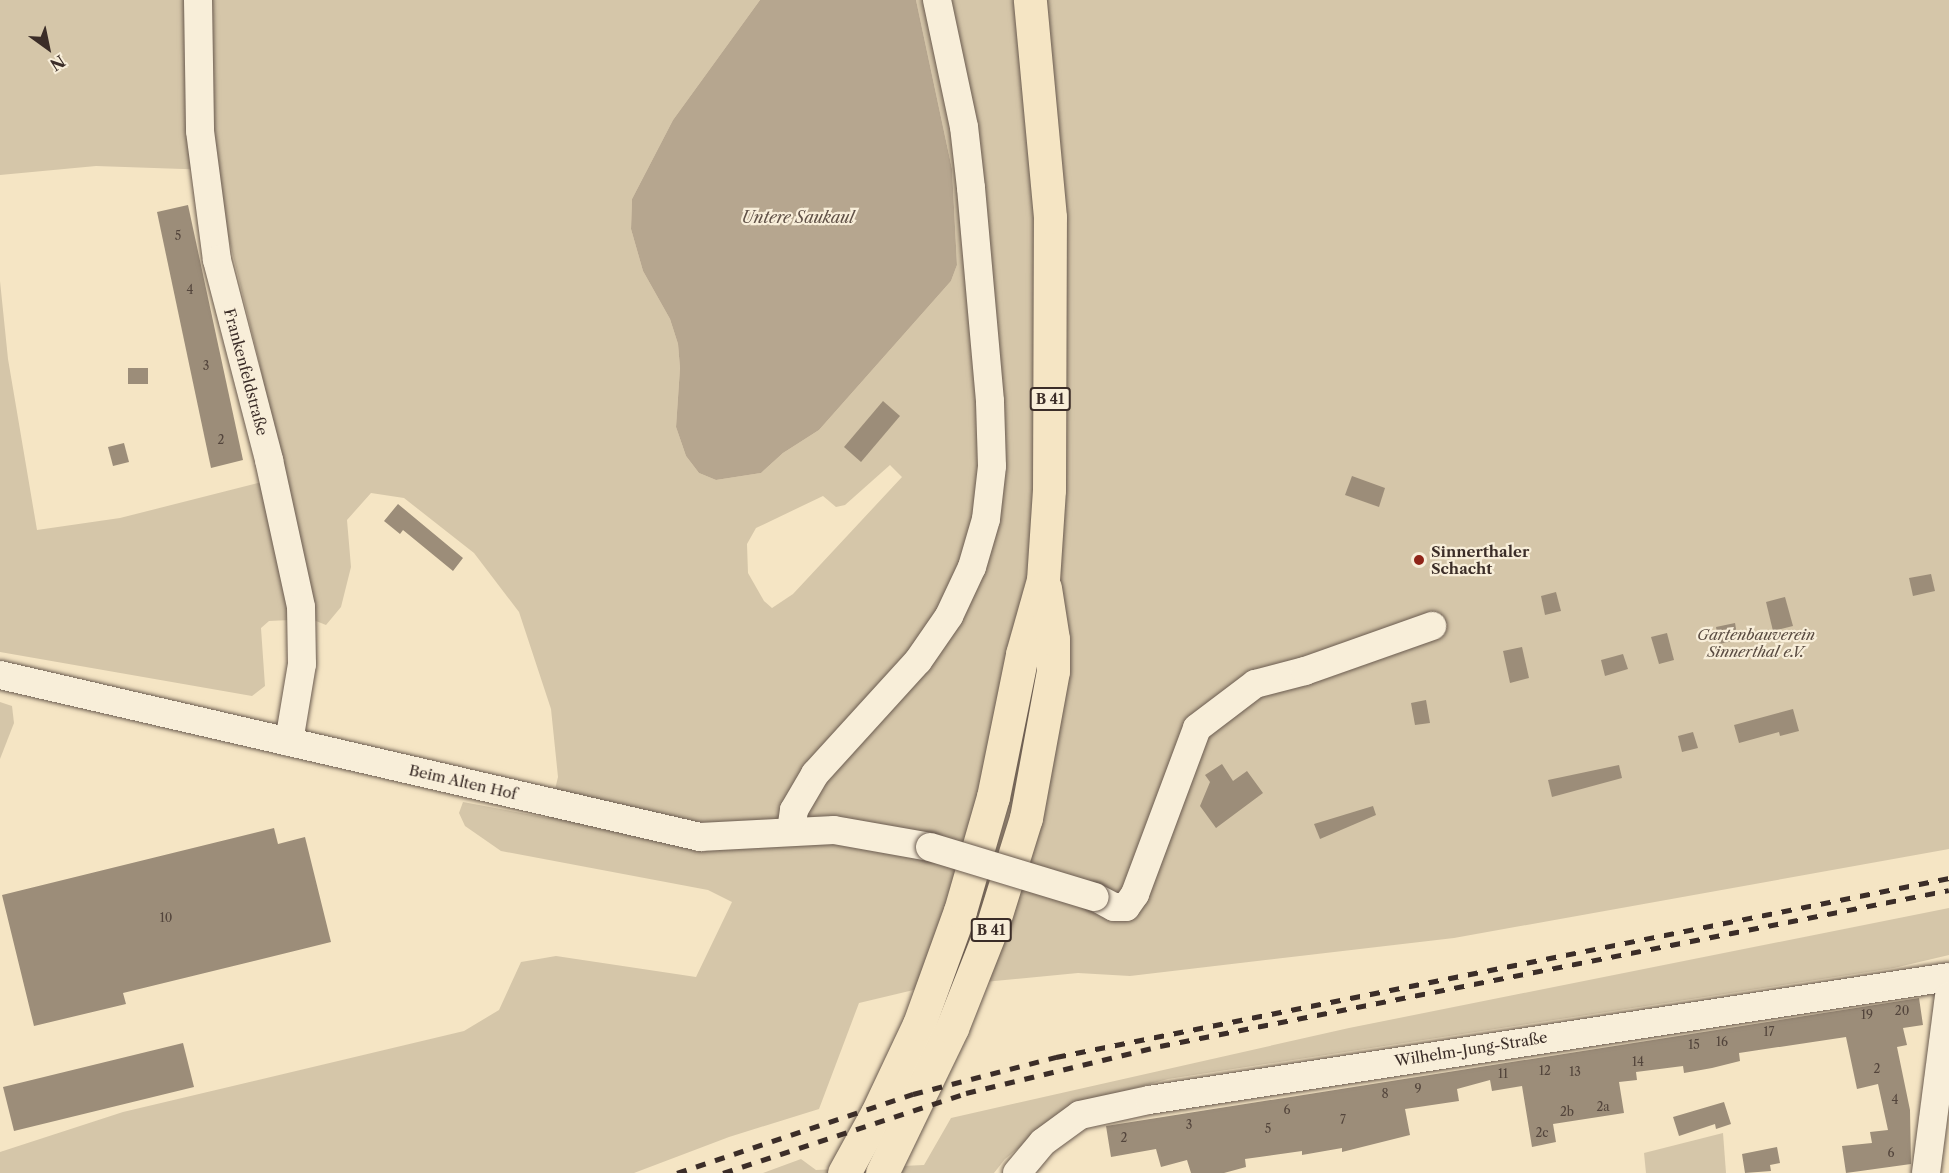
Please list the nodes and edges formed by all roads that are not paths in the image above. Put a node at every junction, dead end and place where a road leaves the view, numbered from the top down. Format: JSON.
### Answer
{"nodes":[{"id":1,"x":198,"y":0,"type":"edge"},
{"id":2,"x":937,"y":0,"type":"edge"},
{"id":3,"x":1030,"y":0,"type":"edge"},
{"id":4,"x":1043,"y":580,"type":"junction"},
{"id":5,"x":1432,"y":626,"type":"dead end"},
{"id":6,"x":0,"y":675,"type":"edge"},
{"id":7,"x":289,"y":742,"type":"junction"},
{"id":8,"x":791,"y":831,"type":"junction"},
{"id":9,"x":1949,"y":977,"type":"edge"},
{"id":10,"x":1949,"y":996,"type":"edge"},
{"id":11,"x":844,"y":1173,"type":"edge"},
{"id":12,"x":882,"y":1173,"type":"edge"},
{"id":13,"x":1017,"y":1173,"type":"edge"},
{"id":14,"x":1926,"y":1173,"type":"edge"}],
"edges":[{"from":1,"to":7,"type":"street","name":"Frankenfeldstraße"},
{"from":2,"to":8,"type":"street"},
{"from":3,"to":4,"type":"highway","number":"B 41"},
{"from":4,"to":11,"type":"highway","number":"B 41"},
{"from":4,"to":12,"type":"highway","number":"B 41"},
{"from":5,"to":8,"type":"street","name":"Beim Alten Hof","bridge":true},
{"from":6,"to":7,"type":"street","name":"Beim Alten Hof"},
{"from":7,"to":8,"type":"street","name":"Beim Alten Hof"},
{"from":9,"to":13,"type":"street","name":"Wilhelm-Jung-Straße"},
{"from":10,"to":14,"type":"street"}]}
